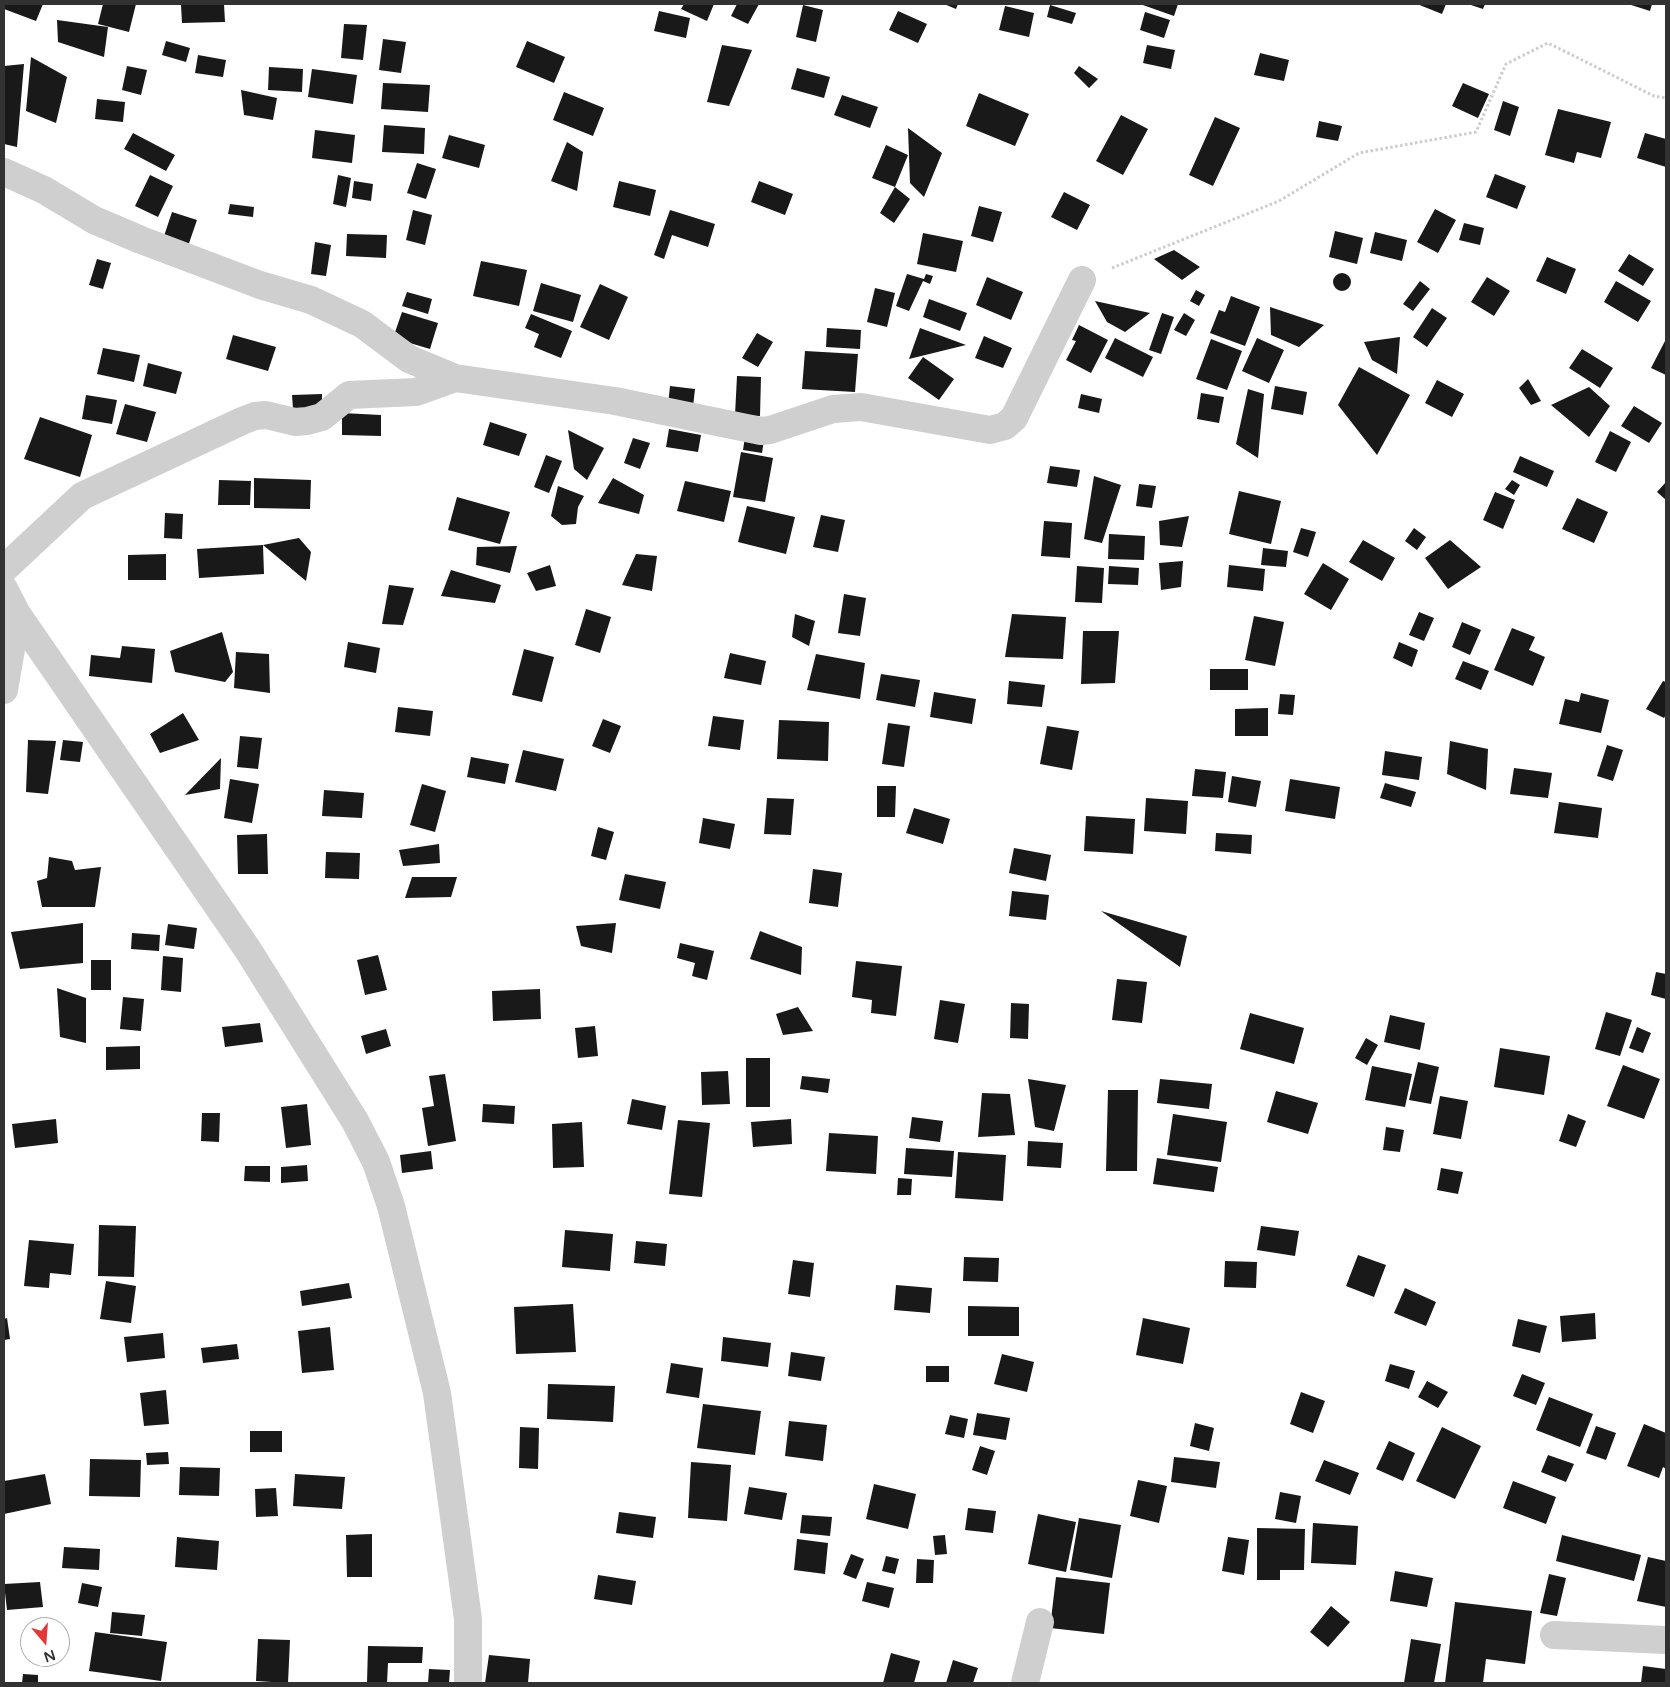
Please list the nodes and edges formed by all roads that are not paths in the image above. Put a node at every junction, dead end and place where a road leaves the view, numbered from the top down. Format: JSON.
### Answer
{"nodes":[{"id":1,"x":4,"y":172,"type":"edge"},
{"id":2,"x":1082,"y":280,"type":"road end"},
{"id":3,"x":455,"y":378,"type":"junction"},
{"id":4,"x":4,"y":570,"type":"edge"},
{"id":5,"x":4,"y":589,"type":"edge"},
{"id":6,"x":17,"y":614,"type":"junction"},
{"id":7,"x":4,"y":690,"type":"edge"},
{"id":8,"x":1040,"y":1622,"type":"dead end"},
{"id":9,"x":1554,"y":1635,"type":"dead end"},
{"id":10,"x":1666,"y":1640,"type":"edge"},
{"id":11,"x":468,"y":1683,"type":"edge"},
{"id":12,"x":1025,"y":1683,"type":"edge"}],
"edges":[{"from":1,"to":3,"type":"street"},
{"from":2,"to":3,"type":"street"},
{"from":3,"to":4,"type":"street"},
{"from":5,"to":6,"type":"street"},
{"from":6,"to":7,"type":"street"},
{"from":6,"to":11,"type":"street"},
{"from":8,"to":12,"type":"street"},
{"from":9,"to":10,"type":"street"}]}
